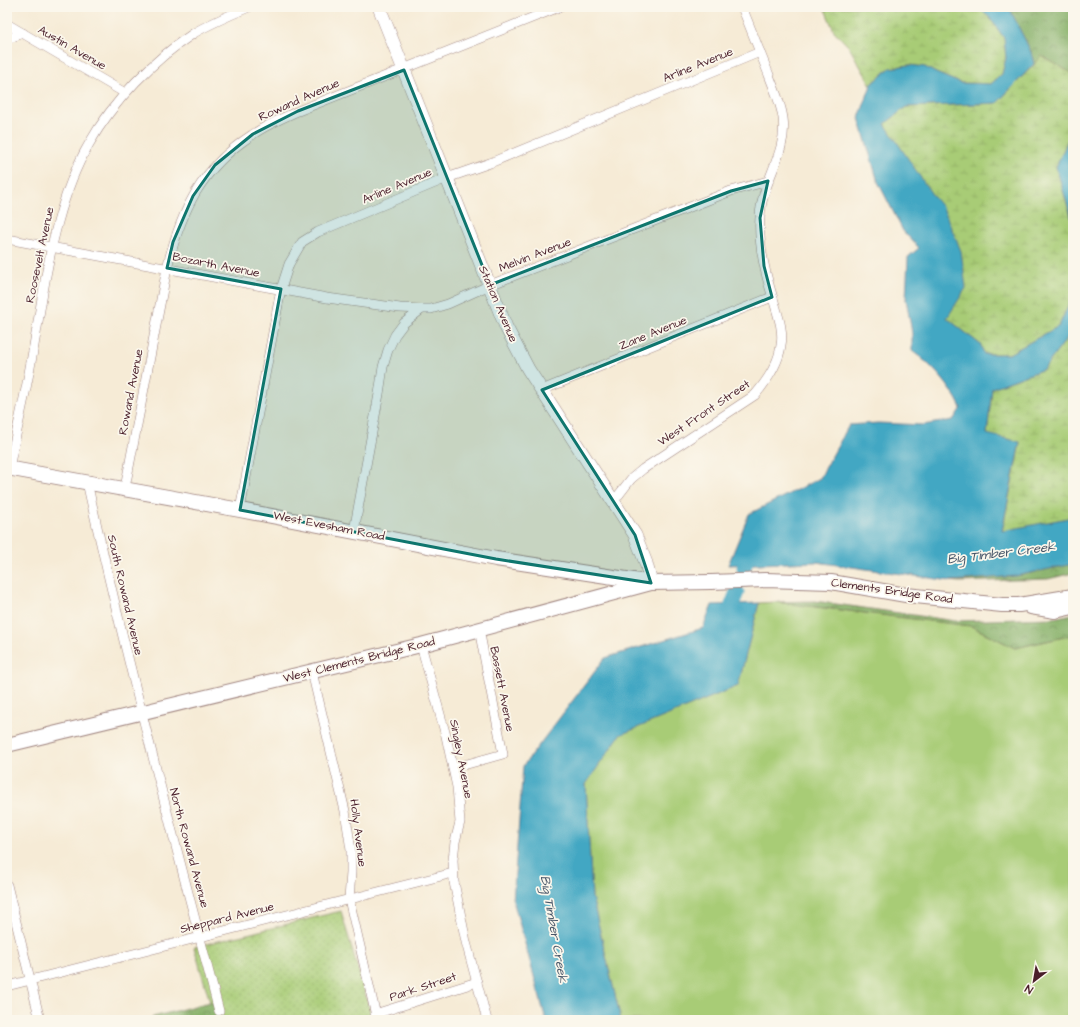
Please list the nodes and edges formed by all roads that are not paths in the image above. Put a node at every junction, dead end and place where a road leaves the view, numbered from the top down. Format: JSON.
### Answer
{"nodes":[{"id":1,"x":249,"y":7,"type":"edge"},
{"id":2,"x":379,"y":7,"type":"edge"},
{"id":3,"x":559,"y":7,"type":"edge"},
{"id":4,"x":742,"y":7,"type":"edge"},
{"id":5,"x":7,"y":24,"type":"edge"},
{"id":6,"x":23,"y":33,"type":"junction"},
{"id":7,"x":7,"y":39,"type":"edge"},
{"id":8,"x":760,"y":52,"type":"junction"},
{"id":9,"x":404,"y":70,"type":"junction"},
{"id":10,"x":125,"y":93,"type":"junction"},
{"id":11,"x":447,"y":178,"type":"junction"},
{"id":12,"x":768,"y":180,"type":"junction"},
{"id":13,"x":7,"y":239,"type":"edge"},
{"id":14,"x":52,"y":247,"type":"junction"},
{"id":15,"x":167,"y":268,"type":"junction"},
{"id":16,"x":490,"y":285,"type":"junction"},
{"id":17,"x":281,"y":289,"type":"junction"},
{"id":18,"x":772,"y":297,"type":"junction"},
{"id":19,"x":422,"y":309,"type":"junction"},
{"id":20,"x":542,"y":390,"type":"junction"},
{"id":21,"x":8,"y":468,"type":"edge"},
{"id":22,"x":87,"y":482,"type":"junction"},
{"id":23,"x":125,"y":488,"type":"junction"},
{"id":24,"x":614,"y":502,"type":"junction"},
{"id":25,"x":240,"y":510,"type":"junction"},
{"id":26,"x":354,"y":531,"type":"junction"},
{"id":27,"x":582,"y":572,"type":"junction"},
{"id":28,"x":711,"y":582,"type":"joint"},
{"id":29,"x":651,"y":583,"type":"junction"},
{"id":30,"x":1073,"y":596,"type":"edge"},
{"id":31,"x":594,"y":598,"type":"junction"},
{"id":32,"x":1018,"y":605,"type":"junction"},
{"id":33,"x":1073,"y":607,"type":"edge"},
{"id":34,"x":479,"y":629,"type":"junction"},
{"id":35,"x":421,"y":645,"type":"junction"},
{"id":36,"x":312,"y":672,"type":"junction"},
{"id":37,"x":141,"y":713,"type":"junction"},
{"id":38,"x":7,"y":745,"type":"edge"},
{"id":39,"x":453,"y":768,"type":"junction"},
{"id":40,"x":453,"y":873,"type":"junction"},
{"id":41,"x":7,"y":885,"type":"edge"},
{"id":42,"x":349,"y":899,"type":"junction"},
{"id":43,"x":200,"y":937,"type":"junction"},
{"id":44,"x":30,"y":980,"type":"junction"},
{"id":45,"x":477,"y":982,"type":"junction"},
{"id":46,"x":7,"y":986,"type":"edge"},
{"id":47,"x":219,"y":1011,"type":"dead end"},
{"id":48,"x":376,"y":1017,"type":"edge"},
{"id":49,"x":40,"y":1020,"type":"edge"},
{"id":50,"x":487,"y":1020,"type":"edge"}],
"edges":[{"from":1,"to":10,"type":"street","name":"Roosevelt Avenue"},
{"from":2,"to":9,"type":"street","name":"Station Avenue"},
{"from":3,"to":9,"type":"street","name":"Rowand Avenue"},
{"from":4,"to":8,"type":"street","name":"West Front Street"},
{"from":5,"to":6,"type":"street","name":"Austin Avenue"},
{"from":6,"to":7,"type":"street"},
{"from":6,"to":10,"type":"street","name":"Austin Avenue"},
{"from":8,"to":11,"type":"street","name":"Arline Avenue"},
{"from":8,"to":12,"type":"street","name":"West Front Street"},
{"from":9,"to":11,"type":"street","name":"Station Avenue"},
{"from":9,"to":15,"type":"street","name":"Rowand Avenue"},
{"from":10,"to":14,"type":"street","name":"Roosevelt Avenue"},
{"from":11,"to":16,"type":"street","name":"Station Avenue"},
{"from":11,"to":17,"type":"street","name":"Arline Avenue"},
{"from":12,"to":16,"type":"street","name":"Melvin Avenue"},
{"from":12,"to":18,"type":"street","name":"West Front Street"},
{"from":13,"to":14,"type":"street","name":"Bozarth Avenue"},
{"from":14,"to":15,"type":"street","name":"Bozarth Avenue"},
{"from":14,"to":21,"type":"street","name":"Roosevelt Avenue"},
{"from":15,"to":17,"type":"street","name":"Bozarth Avenue"},
{"from":15,"to":23,"type":"street","name":"Rowand Avenue"},
{"from":16,"to":19,"type":"street","name":"Melvin Avenue"},
{"from":16,"to":20,"type":"street","name":"Station Avenue"},
{"from":17,"to":19,"type":"street","name":"Bozarth Avenue"},
{"from":17,"to":25,"type":"street","name":"Arline Avenue"},
{"from":18,"to":20,"type":"street","name":"Zane Avenue"},
{"from":18,"to":24,"type":"street","name":"West Front Street"},
{"from":19,"to":26,"type":"street","name":"Melvin Avenue"},
{"from":20,"to":24,"type":"street","name":"Station Avenue"},
{"from":21,"to":22,"type":"main road","name":"West Evesham Road"},
{"from":22,"to":23,"type":"main road","name":"West Evesham Road"},
{"from":22,"to":37,"type":"street","name":"South Rowand Avenue"},
{"from":23,"to":25,"type":"main road","name":"West Evesham Road"},
{"from":24,"to":29,"type":"street","name":"Station Avenue"},
{"from":25,"to":26,"type":"main road","name":"West Evesham Road"},
{"from":26,"to":27,"type":"main road","name":"West Evesham Road"},
{"from":27,"to":29,"type":"main road","name":"West Evesham Road"},
{"from":27,"to":31,"type":"main road"},
{"from":28,"to":29,"type":"main road","name":"West Clements Bridge Road"},
{"from":28,"to":32,"type":"main road","name":"Clements Bridge Road"},
{"from":29,"to":31,"type":"main road","name":"West Clements Bridge Road"},
{"from":30,"to":32,"type":"main road","name":"Clements Bridge Road"},
{"from":31,"to":34,"type":"main road","name":"West Clements Bridge Road"},
{"from":32,"to":33,"type":"main road"},
{"from":34,"to":35,"type":"main road","name":"West Clements Bridge Road"},
{"from":34,"to":39,"type":"street","name":"Bassett Avenue"},
{"from":35,"to":36,"type":"main road","name":"West Clements Bridge Road"},
{"from":35,"to":39,"type":"street","name":"Singley Avenue"},
{"from":36,"to":37,"type":"main road","name":"West Clements Bridge Road"},
{"from":36,"to":42,"type":"street","name":"Holly Avenue"},
{"from":37,"to":38,"type":"main road","name":"West Clements Bridge Road"},
{"from":37,"to":43,"type":"street","name":"North Rowand Avenue"},
{"from":39,"to":40,"type":"street","name":"Singley Avenue"},
{"from":40,"to":42,"type":"street","name":"Sheppard Avenue"},
{"from":40,"to":45,"type":"street","name":"Singley Avenue"},
{"from":41,"to":44,"type":"street"},
{"from":42,"to":43,"type":"street","name":"Sheppard Avenue"},
{"from":42,"to":48,"type":"street","name":"Holly Avenue"},
{"from":43,"to":44,"type":"street","name":"Sheppard Avenue"},
{"from":43,"to":47,"type":"street","name":"North Rowand Avenue"},
{"from":44,"to":46,"type":"street","name":"Sheppard Avenue"},
{"from":44,"to":49,"type":"street"},
{"from":45,"to":48,"type":"street","name":"Park Street"},
{"from":45,"to":50,"type":"street","name":"Singley Avenue"}]}
